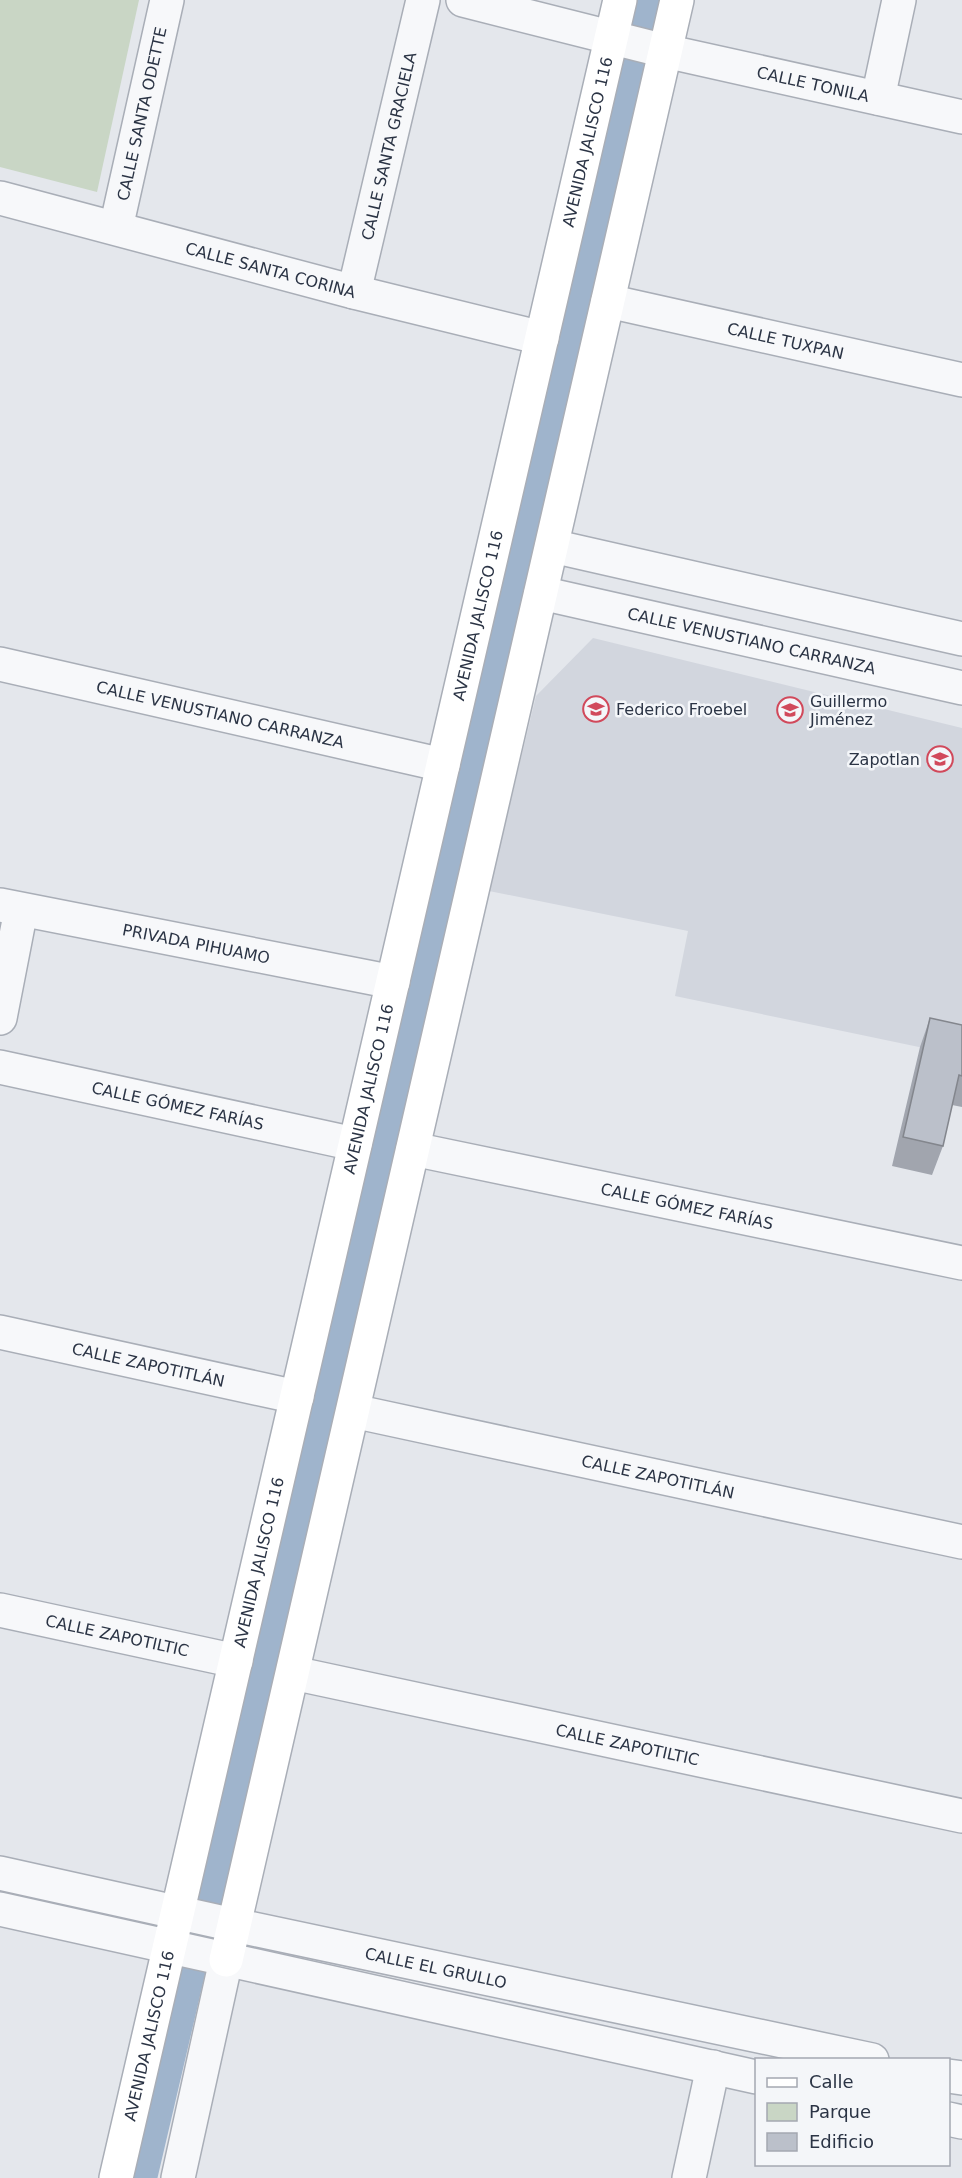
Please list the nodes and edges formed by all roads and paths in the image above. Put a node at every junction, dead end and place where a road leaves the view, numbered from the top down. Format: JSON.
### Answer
{"nodes":[{"id":1,"x":167,"y":0,"type":"edge"},
{"id":2,"x":423,"y":0,"type":"edge"},
{"id":3,"x":463,"y":0,"type":"edge"},
{"id":4,"x":620,"y":0,"type":"edge"},
{"id":5,"x":677,"y":0,"type":"edge"},
{"id":6,"x":899,"y":0,"type":"edge"},
{"id":7,"x":641,"y":44,"type":"junction"},
{"id":8,"x":878,"y":98,"type":"junction"},
{"id":9,"x":962,"y":117,"type":"edge"},
{"id":10,"x":0,"y":198,"type":"edge"},
{"id":11,"x":116,"y":228,"type":"junction"},
{"id":12,"x":354,"y":292,"type":"junction"},
{"id":13,"x":608,"y":301,"type":"junction"},
{"id":14,"x":542,"y":338,"type":"junction"},
{"id":15,"x":962,"y":381,"type":"edge"},
{"id":16,"x":552,"y":546,"type":"junction"},
{"id":17,"x":541,"y":593,"type":"junction"},
{"id":18,"x":962,"y":639,"type":"edge"},
{"id":19,"x":0,"y":664,"type":"edge"},
{"id":20,"x":962,"y":688,"type":"edge"},
{"id":21,"x":443,"y":765,"type":"junction"},
{"id":22,"x":10,"y":908,"type":"edge"},
{"id":23,"x":393,"y":982,"type":"junction"},
{"id":24,"x":0,"y":1018,"type":"edge"},
{"id":25,"x":0,"y":1067,"type":"edge"},
{"id":26,"x":355,"y":1144,"type":"junction"},
{"id":27,"x":413,"y":1149,"type":"junction"},
{"id":28,"x":962,"y":1263,"type":"edge"},
{"id":29,"x":0,"y":1332,"type":"edge"},
{"id":30,"x":297,"y":1397,"type":"junction"},
{"id":31,"x":353,"y":1411,"type":"junction"},
{"id":32,"x":962,"y":1542,"type":"edge"},
{"id":33,"x":0,"y":1610,"type":"edge"},
{"id":34,"x":236,"y":1661,"type":"junction"},
{"id":35,"x":293,"y":1673,"type":"junction"},
{"id":36,"x":962,"y":1816,"type":"edge"},
{"id":37,"x":0,"y":1873,"type":"edge"},
{"id":38,"x":0,"y":1910,"type":"edge"},
{"id":39,"x":179,"y":1913,"type":"junction"},
{"id":40,"x":234,"y":1925,"type":"junction"},
{"id":41,"x":171,"y":1947,"type":"junction"},
{"id":42,"x":225,"y":1960,"type":"junction"},
{"id":43,"x":863,"y":2058,"type":"edge"},
{"id":44,"x":713,"y":2067,"type":"junction"},
{"id":45,"x":755,"y":2077,"type":"edge"},
{"id":46,"x":116,"y":2178,"type":"edge"},
{"id":47,"x":178,"y":2178,"type":"edge"},
{"id":48,"x":689,"y":2178,"type":"edge"}],
"edges":[{"from":1,"to":11,"type":"street","name":"CALLE SANTA ODETTE"},
{"from":2,"to":12,"type":"street","name":"CALLE SANTA GRACIELA"},
{"from":3,"to":7,"type":"street","name":"CALLE TONILA"},
{"from":4,"to":7,"type":"street","name":"AVENIDA JALISCO 116"},
{"from":5,"to":7,"type":"street","name":"AVENIDA JALISCO 116"},
{"from":6,"to":8,"type":"street"},
{"from":7,"to":8,"type":"street","name":"CALLE TONILA"},
{"from":7,"to":13,"type":"street","name":"AVENIDA JALISCO 116"},
{"from":7,"to":14,"type":"street","name":"AVENIDA JALISCO 116"},
{"from":8,"to":9,"type":"street","name":"CALLE TONILA"},
{"from":10,"to":11,"type":"street","name":"CALLE SANTA CORINA"},
{"from":11,"to":12,"type":"street","name":"CALLE SANTA CORINA"},
{"from":12,"to":14,"type":"street","name":"CALLE SANTA CORINA"},
{"from":13,"to":15,"type":"street","name":"CALLE TUXPAN"},
{"from":13,"to":16,"type":"street","name":"AVENIDA JALISCO 116"},
{"from":14,"to":21,"type":"street","name":"AVENIDA JALISCO 116"},
{"from":16,"to":17,"type":"street","name":"AVENIDA JALISCO 116"},
{"from":16,"to":18,"type":"street"},
{"from":17,"to":20,"type":"street","name":"CALLE VENUSTIANO CARRANZA"},
{"from":17,"to":27,"type":"street","name":"AVENIDA JALISCO 116"},
{"from":19,"to":21,"type":"street","name":"CALLE VENUSTIANO CARRANZA"},
{"from":21,"to":23,"type":"street","name":"AVENIDA JALISCO 116"},
{"from":22,"to":23,"type":"street","name":"PRIVADA PIHUAMO"},
{"from":22,"to":24,"type":"street"},
{"from":23,"to":26,"type":"street","name":"AVENIDA JALISCO 116"},
{"from":25,"to":26,"type":"street","name":"CALLE GÓMEZ FARÍAS"},
{"from":26,"to":30,"type":"street","name":"AVENIDA JALISCO 116"},
{"from":27,"to":28,"type":"street","name":"CALLE GÓMEZ FARÍAS"},
{"from":27,"to":31,"type":"street","name":"AVENIDA JALISCO 116"},
{"from":29,"to":30,"type":"street","name":"CALLE ZAPOTITLÁN"},
{"from":30,"to":34,"type":"street","name":"AVENIDA JALISCO 116"},
{"from":31,"to":32,"type":"street","name":"CALLE ZAPOTITLÁN"},
{"from":31,"to":35,"type":"street","name":"AVENIDA JALISCO 116"},
{"from":33,"to":34,"type":"street","name":"CALLE ZAPOTILTIC"},
{"from":34,"to":39,"type":"street","name":"AVENIDA JALISCO 116"},
{"from":35,"to":36,"type":"street","name":"CALLE ZAPOTILTIC"},
{"from":35,"to":40,"type":"street","name":"AVENIDA JALISCO 116"},
{"from":37,"to":39,"type":"street","name":"CALLE EL GRULLO"},
{"from":38,"to":41,"type":"street"},
{"from":39,"to":40,"type":"street","name":"CALLE EL GRULLO"},
{"from":39,"to":41,"type":"street","name":"AVENIDA JALISCO 116"},
{"from":40,"to":42,"type":"street","name":"AVENIDA JALISCO 116"},
{"from":40,"to":43,"type":"street","name":"CALLE EL GRULLO"},
{"from":41,"to":42,"type":"street"},
{"from":41,"to":46,"type":"street","name":"AVENIDA JALISCO 116"},
{"from":42,"to":44,"type":"street"},
{"from":42,"to":47,"type":"street","name":"AVENIDA JALISCO 116"},
{"from":44,"to":45,"type":"street"},
{"from":44,"to":48,"type":"street"}]}
